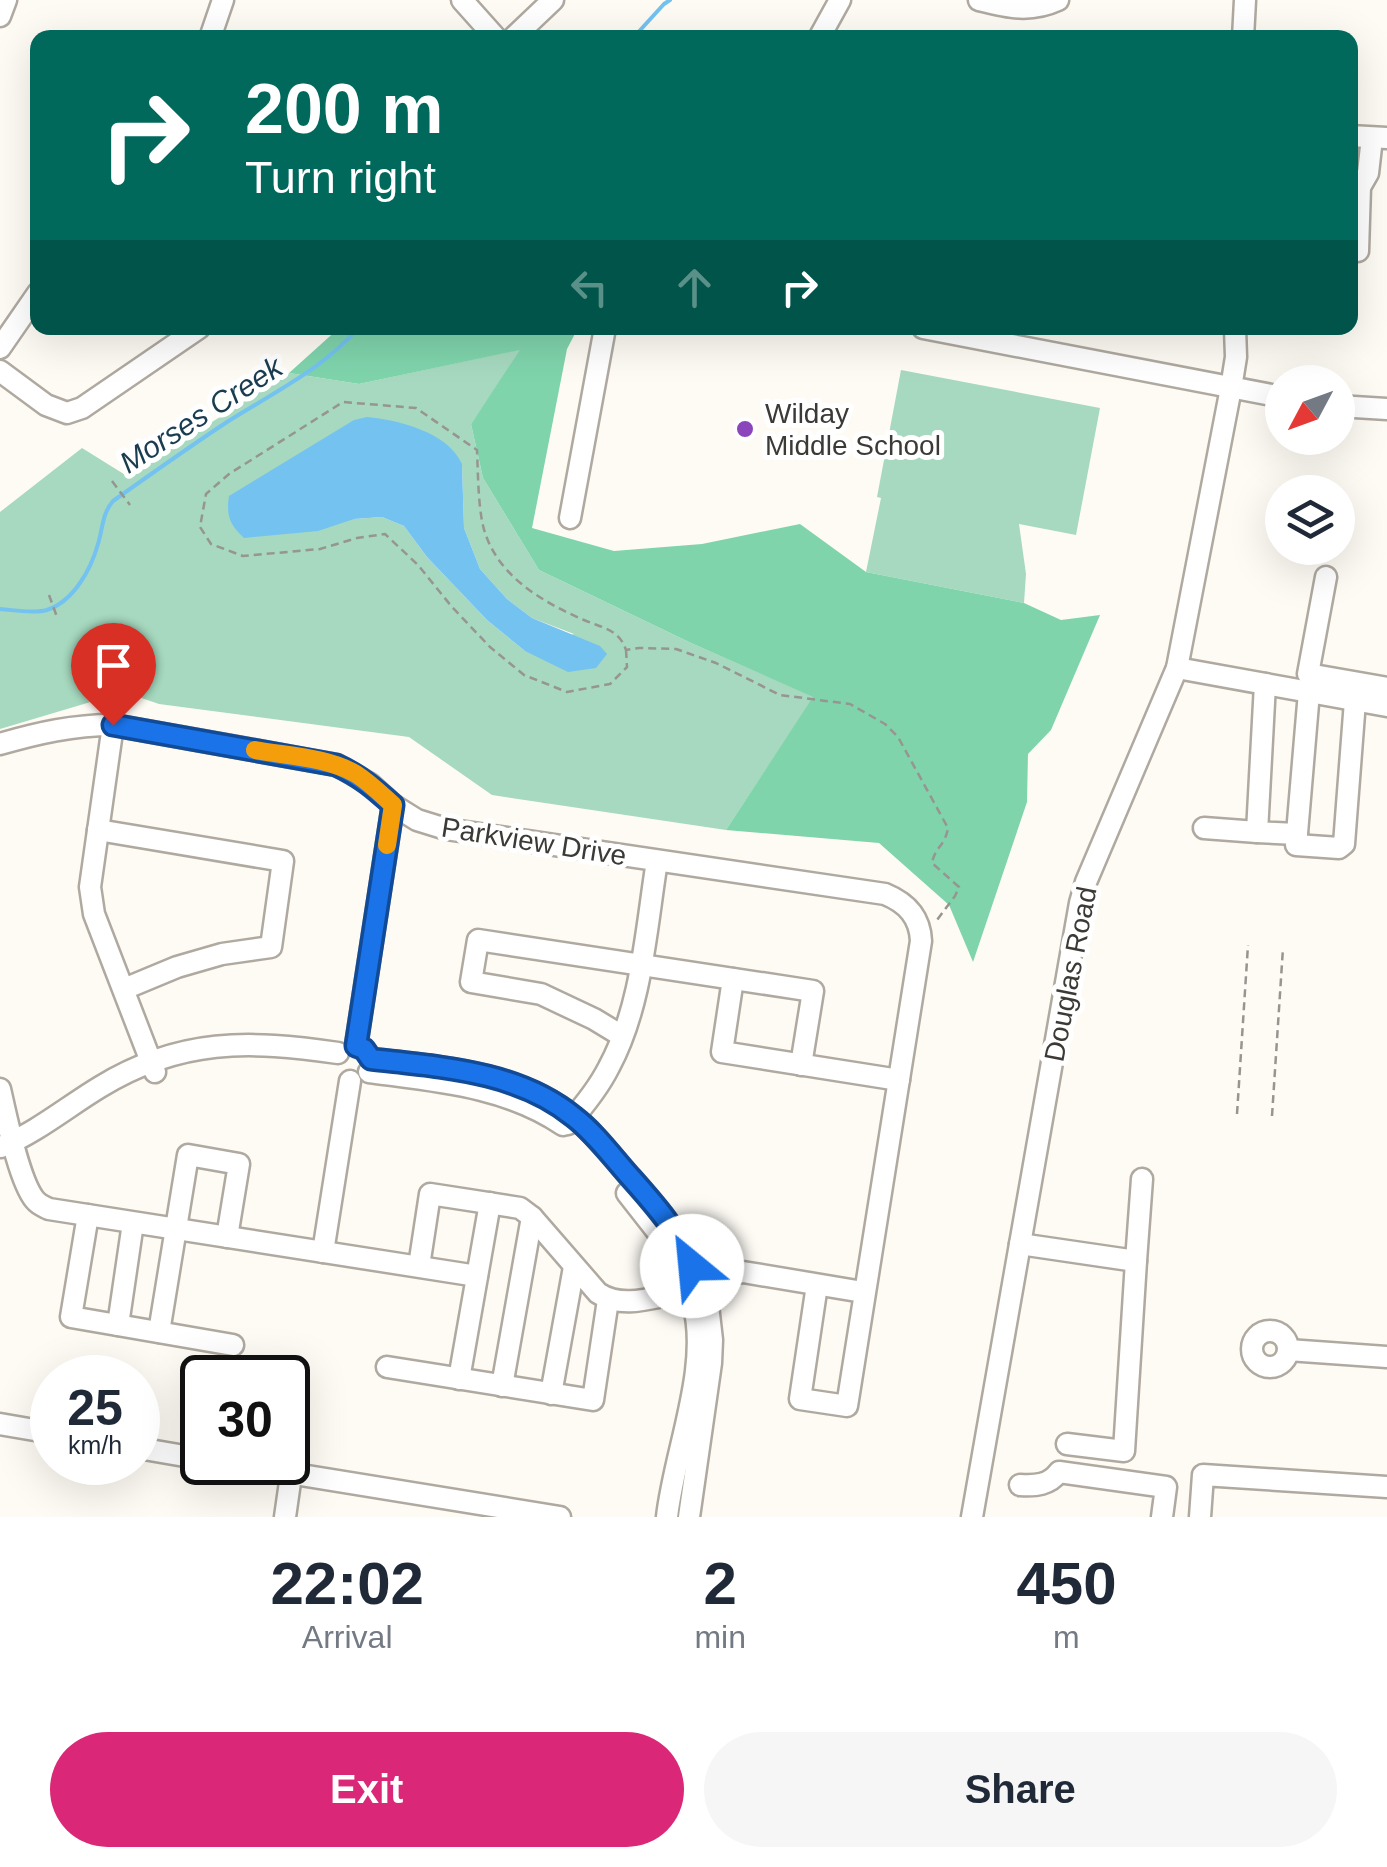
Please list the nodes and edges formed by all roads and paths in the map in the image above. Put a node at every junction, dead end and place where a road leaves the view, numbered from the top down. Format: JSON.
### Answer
{"nodes":[{"id":1,"x":6,"y":0,"type":"edge"},
{"id":2,"x":222,"y":0,"type":"edge"},
{"id":3,"x":462,"y":0,"type":"edge"},
{"id":4,"x":553,"y":0,"type":"edge"},
{"id":5,"x":840,"y":0,"type":"edge"},
{"id":6,"x":979,"y":0,"type":"edge"},
{"id":7,"x":1058,"y":0,"type":"edge"},
{"id":8,"x":1245,"y":0,"type":"edge"},
{"id":9,"x":0,"y":16,"type":"edge"},
{"id":10,"x":213,"y":30,"type":"edge"},
{"id":11,"x":489,"y":30,"type":"edge"},
{"id":12,"x":521,"y":30,"type":"edge"},
{"id":13,"x":823,"y":30,"type":"edge"},
{"id":14,"x":1243,"y":30,"type":"edge"},
{"id":15,"x":1380,"y":138,"type":"edge"},
{"id":16,"x":1358,"y":252,"type":"dead end"},
{"id":17,"x":30,"y":305,"type":"edge"},
{"id":18,"x":189,"y":335,"type":"edge"},
{"id":19,"x":604,"y":335,"type":"edge"},
{"id":20,"x":959,"y":335,"type":"edge"},
{"id":21,"x":1236,"y":335,"type":"edge"},
{"id":22,"x":0,"y":348,"type":"edge"},
{"id":23,"x":0,"y":370,"type":"edge"},
{"id":24,"x":1231,"y":388,"type":"junction"},
{"id":25,"x":1265,"y":394,"type":"edge"},
{"id":26,"x":1355,"y":407,"type":"edge"},
{"id":27,"x":1387,"y":409,"type":"edge"},
{"id":28,"x":112,"y":481,"type":"dead end"},
{"id":29,"x":130,"y":504,"type":"dead end"},
{"id":30,"x":570,"y":518,"type":"dead end"},
{"id":31,"x":1326,"y":577,"type":"dead end"},
{"id":32,"x":49,"y":595,"type":"dead end"},
{"id":33,"x":57,"y":617,"type":"dead end"},
{"id":34,"x":626,"y":650,"type":"junction"},
{"id":35,"x":1178,"y":668,"type":"junction"},
{"id":36,"x":1265,"y":684,"type":"junction"},
{"id":37,"x":1387,"y":688,"type":"edge"},
{"id":38,"x":1308,"y":692,"type":"junction"},
{"id":39,"x":1355,"y":700,"type":"junction"},
{"id":40,"x":1387,"y":706,"type":"edge"},
{"id":41,"x":113,"y":725,"type":"junction"},
{"id":42,"x":0,"y":744,"type":"edge"},
{"id":43,"x":393,"y":805,"type":"junction"},
{"id":44,"x":1204,"y":828,"type":"dead end"},
{"id":45,"x":98,"y":830,"type":"junction"},
{"id":46,"x":1257,"y":832,"type":"junction"},
{"id":47,"x":1298,"y":834,"type":"junction"},
{"id":48,"x":657,"y":861,"type":"junction"},
{"id":49,"x":921,"y":941,"type":"junction"},
{"id":50,"x":1248,"y":945,"type":"dead end"},
{"id":51,"x":1283,"y":948,"type":"dead end"},
{"id":52,"x":640,"y":964,"type":"junction"},
{"id":53,"x":733,"y":979,"type":"junction"},
{"id":54,"x":124,"y":989,"type":"junction"},
{"id":55,"x":622,"y":1036,"type":"junction"},
{"id":56,"x":353,"y":1063,"type":"junction"},
{"id":57,"x":802,"y":1065,"type":"junction"},
{"id":58,"x":154,"y":1068,"type":"junction"},
{"id":59,"x":899,"y":1080,"type":"junction"},
{"id":60,"x":0,"y":1090,"type":"edge"},
{"id":61,"x":1237,"y":1114,"type":"dead end"},
{"id":62,"x":1272,"y":1116,"type":"dead end"},
{"id":63,"x":570,"y":1122,"type":"junction"},
{"id":64,"x":7,"y":1151,"type":"edge"},
{"id":65,"x":1142,"y":1178,"type":"dead end"},
{"id":66,"x":490,"y":1202,"type":"junction"},
{"id":67,"x":88,"y":1216,"type":"junction"},
{"id":68,"x":532,"y":1216,"type":"junction"},
{"id":69,"x":133,"y":1223,"type":"junction"},
{"id":70,"x":176,"y":1230,"type":"junction"},
{"id":71,"x":227,"y":1237,"type":"junction"},
{"id":72,"x":1020,"y":1244,"type":"junction"},
{"id":73,"x":323,"y":1252,"type":"junction"},
{"id":74,"x":1136,"y":1260,"type":"junction"},
{"id":75,"x":418,"y":1266,"type":"junction"},
{"id":76,"x":574,"y":1267,"type":"junction"},
{"id":77,"x":477,"y":1276,"type":"junction"},
{"id":78,"x":816,"y":1284,"type":"junction"},
{"id":79,"x":693,"y":1285,"type":"junction"},
{"id":80,"x":863,"y":1292,"type":"junction"},
{"id":81,"x":608,"y":1300,"type":"junction"},
{"id":82,"x":118,"y":1325,"type":"junction"},
{"id":83,"x":159,"y":1332,"type":"junction"},
{"id":84,"x":233,"y":1344,"type":"dead end"},
{"id":85,"x":1288,"y":1350,"type":"dead end"},
{"id":86,"x":1387,"y":1357,"type":"edge"},
{"id":87,"x":387,"y":1367,"type":"dead end"},
{"id":88,"x":459,"y":1379,"type":"junction"},
{"id":89,"x":502,"y":1386,"type":"junction"},
{"id":90,"x":551,"y":1394,"type":"junction"},
{"id":91,"x":0,"y":1424,"type":"edge"},
{"id":92,"x":30,"y":1429,"type":"edge"},
{"id":93,"x":1067,"y":1444,"type":"dead end"},
{"id":94,"x":688,"y":1454,"type":"junction"},
{"id":95,"x":310,"y":1478,"type":"edge"},
{"id":96,"x":290,"y":1485,"type":"edge"},
{"id":97,"x":1020,"y":1485,"type":"dead end"},
{"id":98,"x":1387,"y":1487,"type":"edge"},
{"id":99,"x":284,"y":1517,"type":"edge"},
{"id":100,"x":560,"y":1517,"type":"edge"},
{"id":101,"x":667,"y":1517,"type":"edge"},
{"id":102,"x":688,"y":1517,"type":"edge"},
{"id":103,"x":972,"y":1517,"type":"edge"},
{"id":104,"x":1162,"y":1517,"type":"edge"},
{"id":105,"x":1200,"y":1517,"type":"edge"}],
"edges":[{"from":1,"to":9,"type":"street"},
{"from":2,"to":10,"type":"street"},
{"from":3,"to":11,"type":"street"},
{"from":4,"to":12,"type":"street"},
{"from":5,"to":13,"type":"street"},
{"from":6,"to":7,"type":"street"},
{"from":8,"to":14,"type":"street"},
{"from":15,"to":16,"type":"street"},
{"from":17,"to":22,"type":"street"},
{"from":18,"to":23,"type":"street"},
{"from":19,"to":30,"type":"street"},
{"from":20,"to":24,"type":"street"},
{"from":21,"to":24,"type":"street","name":"Douglas Road"},
{"from":24,"to":25,"type":"street"},
{"from":24,"to":35,"type":"street","name":"Douglas Road"},
{"from":26,"to":27,"type":"street"},
{"from":28,"to":29,"type":"path"},
{"from":31,"to":37,"type":"street"},
{"from":32,"to":33,"type":"path"},
{"from":34,"to":34,"type":"path"},
{"from":34,"to":49,"type":"path"},
{"from":35,"to":36,"type":"street"},
{"from":35,"to":72,"type":"street","name":"Douglas Road"},
{"from":36,"to":38,"type":"street"},
{"from":36,"to":46,"type":"street"},
{"from":38,"to":39,"type":"street"},
{"from":38,"to":47,"type":"street"},
{"from":39,"to":40,"type":"street"},
{"from":39,"to":47,"type":"street"},
{"from":41,"to":42,"type":"street","name":"Parkview Drive"},
{"from":41,"to":43,"type":"street","name":"Parkview Drive"},
{"from":41,"to":45,"type":"street"},
{"from":43,"to":48,"type":"street","name":"Parkview Drive"},
{"from":43,"to":56,"type":"street"},
{"from":44,"to":46,"type":"street"},
{"from":45,"to":54,"type":"street"},
{"from":45,"to":54,"type":"street"},
{"from":46,"to":47,"type":"street"},
{"from":48,"to":49,"type":"street","name":"Parkview Drive"},
{"from":48,"to":52,"type":"street"},
{"from":49,"to":59,"type":"street"},
{"from":50,"to":61,"type":"path"},
{"from":51,"to":62,"type":"path"},
{"from":52,"to":53,"type":"street"},
{"from":52,"to":55,"type":"street"},
{"from":52,"to":55,"type":"street"},
{"from":53,"to":57,"type":"street"},
{"from":53,"to":57,"type":"street"},
{"from":54,"to":58,"type":"street"},
{"from":55,"to":63,"type":"street"},
{"from":56,"to":58,"type":"street"},
{"from":56,"to":63,"type":"street"},
{"from":56,"to":73,"type":"street"},
{"from":57,"to":59,"type":"street"},
{"from":58,"to":64,"type":"street"},
{"from":59,"to":80,"type":"street"},
{"from":60,"to":64,"type":"street"},
{"from":63,"to":79,"type":"street"},
{"from":64,"to":67,"type":"street"},
{"from":65,"to":74,"type":"street"},
{"from":66,"to":68,"type":"street"},
{"from":66,"to":75,"type":"street"},
{"from":66,"to":77,"type":"street"},
{"from":67,"to":69,"type":"street"},
{"from":67,"to":82,"type":"street"},
{"from":68,"to":76,"type":"street"},
{"from":68,"to":89,"type":"street"},
{"from":69,"to":70,"type":"street"},
{"from":69,"to":82,"type":"street"},
{"from":70,"to":71,"type":"street"},
{"from":70,"to":71,"type":"street"},
{"from":70,"to":83,"type":"street"},
{"from":71,"to":73,"type":"street"},
{"from":72,"to":74,"type":"street"},
{"from":72,"to":103,"type":"street","name":"Douglas Road"},
{"from":73,"to":75,"type":"street"},
{"from":74,"to":93,"type":"street"},
{"from":75,"to":77,"type":"street"},
{"from":76,"to":81,"type":"street"},
{"from":76,"to":90,"type":"street"},
{"from":77,"to":88,"type":"street"},
{"from":78,"to":79,"type":"street"},
{"from":78,"to":80,"type":"street"},
{"from":78,"to":80,"type":"street"},
{"from":79,"to":81,"type":"street"},
{"from":79,"to":94,"type":"street"},
{"from":81,"to":90,"type":"street"},
{"from":82,"to":83,"type":"street"},
{"from":83,"to":84,"type":"street"},
{"from":85,"to":86,"type":"street"},
{"from":87,"to":88,"type":"street"},
{"from":88,"to":89,"type":"street"},
{"from":89,"to":90,"type":"street"},
{"from":91,"to":92,"type":"street"},
{"from":94,"to":101,"type":"street"},
{"from":94,"to":102,"type":"street"},
{"from":95,"to":100,"type":"street"},
{"from":96,"to":99,"type":"street"},
{"from":97,"to":104,"type":"street"},
{"from":98,"to":105,"type":"street"}]}
